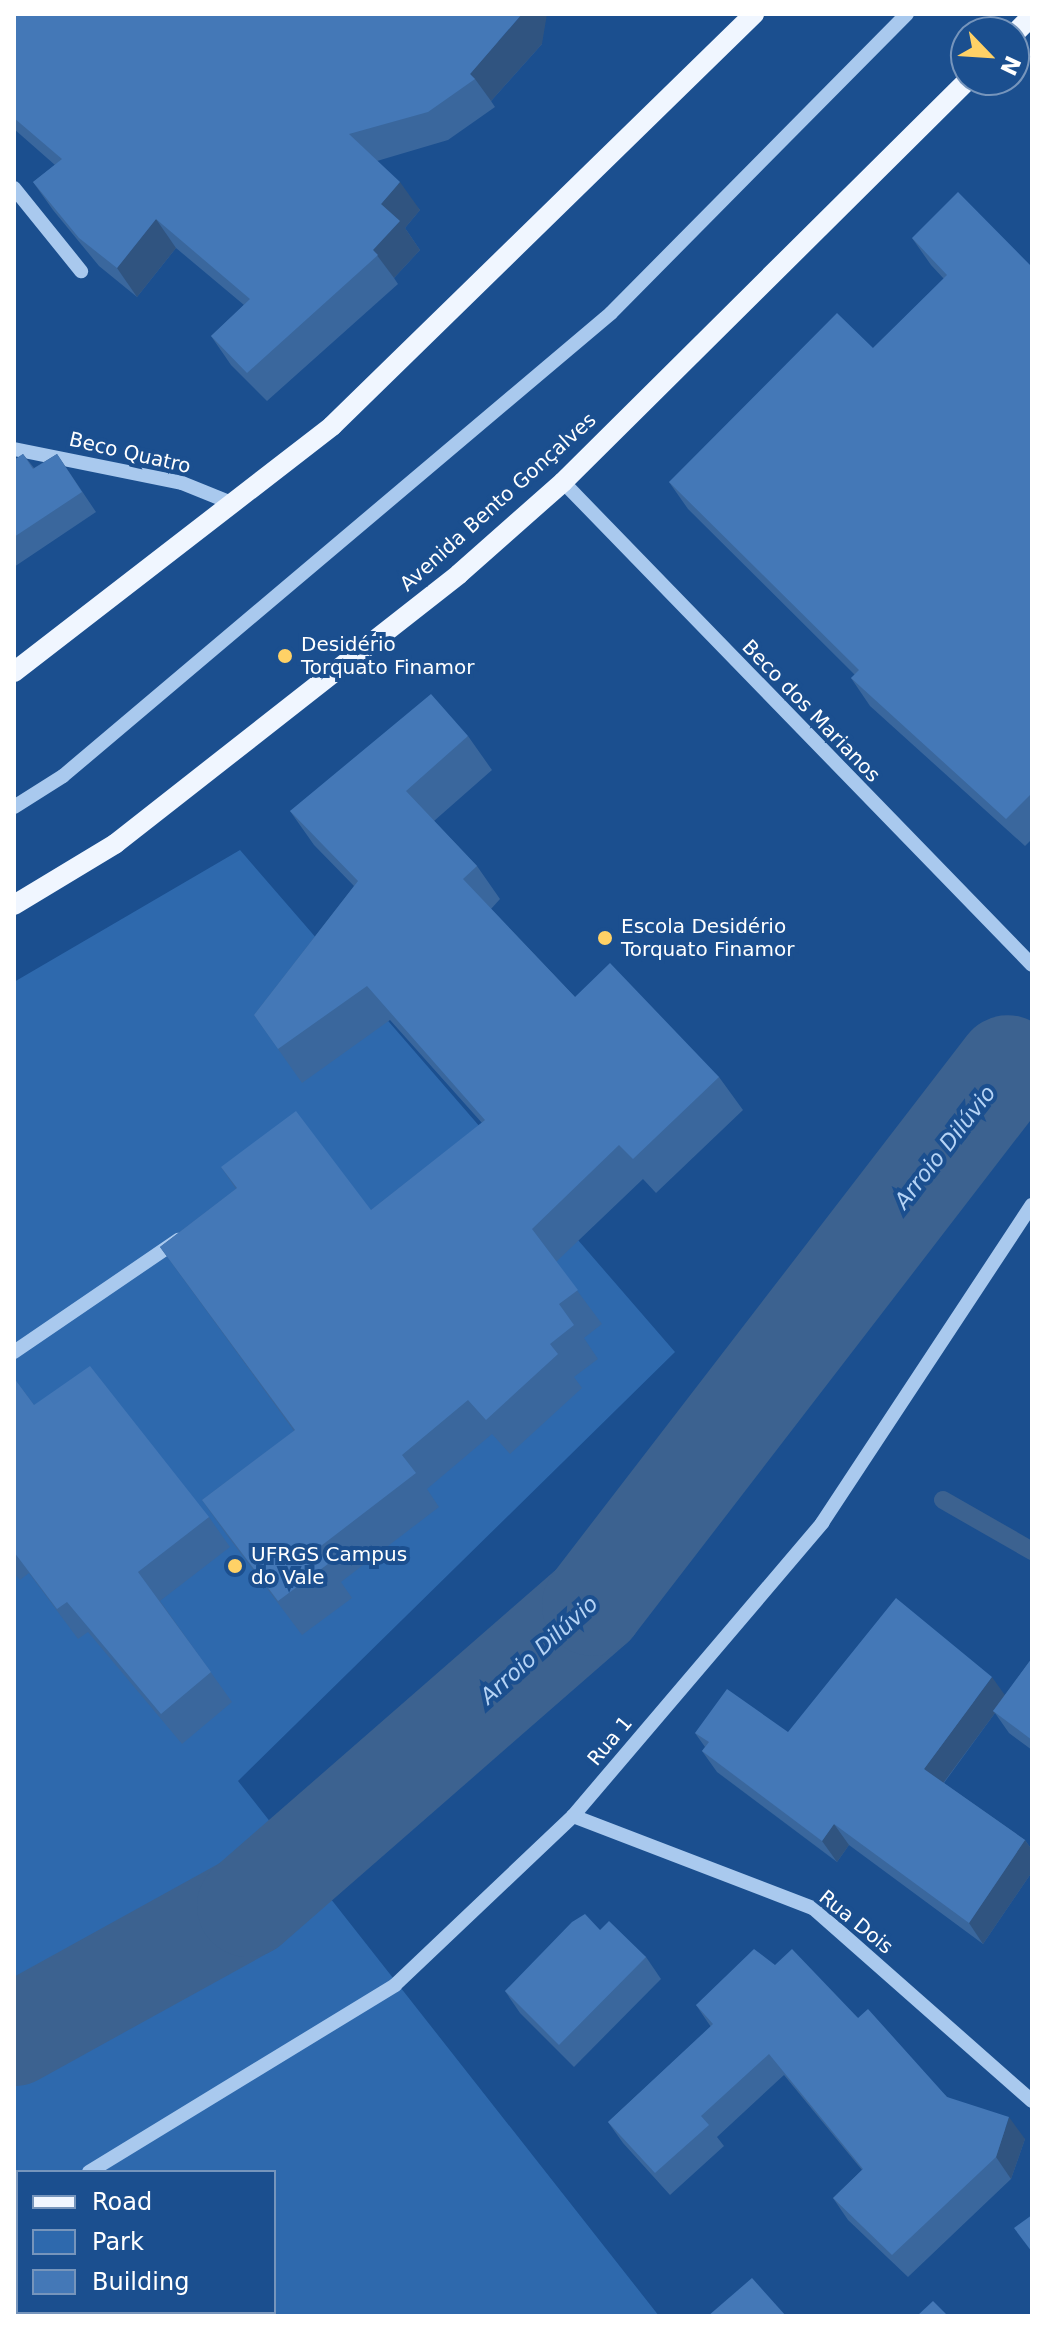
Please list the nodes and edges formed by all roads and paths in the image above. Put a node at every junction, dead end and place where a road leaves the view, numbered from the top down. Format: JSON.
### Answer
{"nodes":[{"id":1,"x":754,"y":14,"type":"edge"},
{"id":2,"x":907,"y":14,"type":"edge"},
{"id":3,"x":952,"y":96,"type":"edge"},
{"id":4,"x":14,"y":188,"type":"edge"},
{"id":5,"x":81,"y":271,"type":"edge"},
{"id":6,"x":14,"y":449,"type":"edge"},
{"id":7,"x":563,"y":482,"type":"junction"},
{"id":8,"x":234,"y":504,"type":"junction"},
{"id":9,"x":14,"y":672,"type":"edge"},
{"id":10,"x":14,"y":807,"type":"edge"},
{"id":11,"x":14,"y":905,"type":"edge"},
{"id":12,"x":1032,"y":965,"type":"edge"},
{"id":13,"x":1032,"y":1205,"type":"edge"},
{"id":14,"x":199,"y":1226,"type":"edge"},
{"id":15,"x":14,"y":1352,"type":"edge"},
{"id":16,"x":573,"y":1816,"type":"junction"},
{"id":17,"x":1032,"y":2101,"type":"edge"},
{"id":18,"x":92,"y":2170,"type":"edge"}],
"edges":[{"from":1,"to":8,"type":"main road"},
{"from":2,"to":10,"type":"street"},
{"from":3,"to":7,"type":"main road","name":"Avenida Bento Gonçalves"},
{"from":4,"to":5,"type":"street"},
{"from":6,"to":8,"type":"street","name":"Beco Quatro"},
{"from":7,"to":11,"type":"main road","name":"Avenida Bento Gonçalves"},
{"from":7,"to":12,"type":"street","name":"Beco dos Marianos"},
{"from":8,"to":9,"type":"main road"},
{"from":13,"to":16,"type":"street","name":"Rua 1"},
{"from":14,"to":15,"type":"street"},
{"from":16,"to":17,"type":"street","name":"Rua Dois"},
{"from":16,"to":18,"type":"street","name":"Rua 1"}]}
